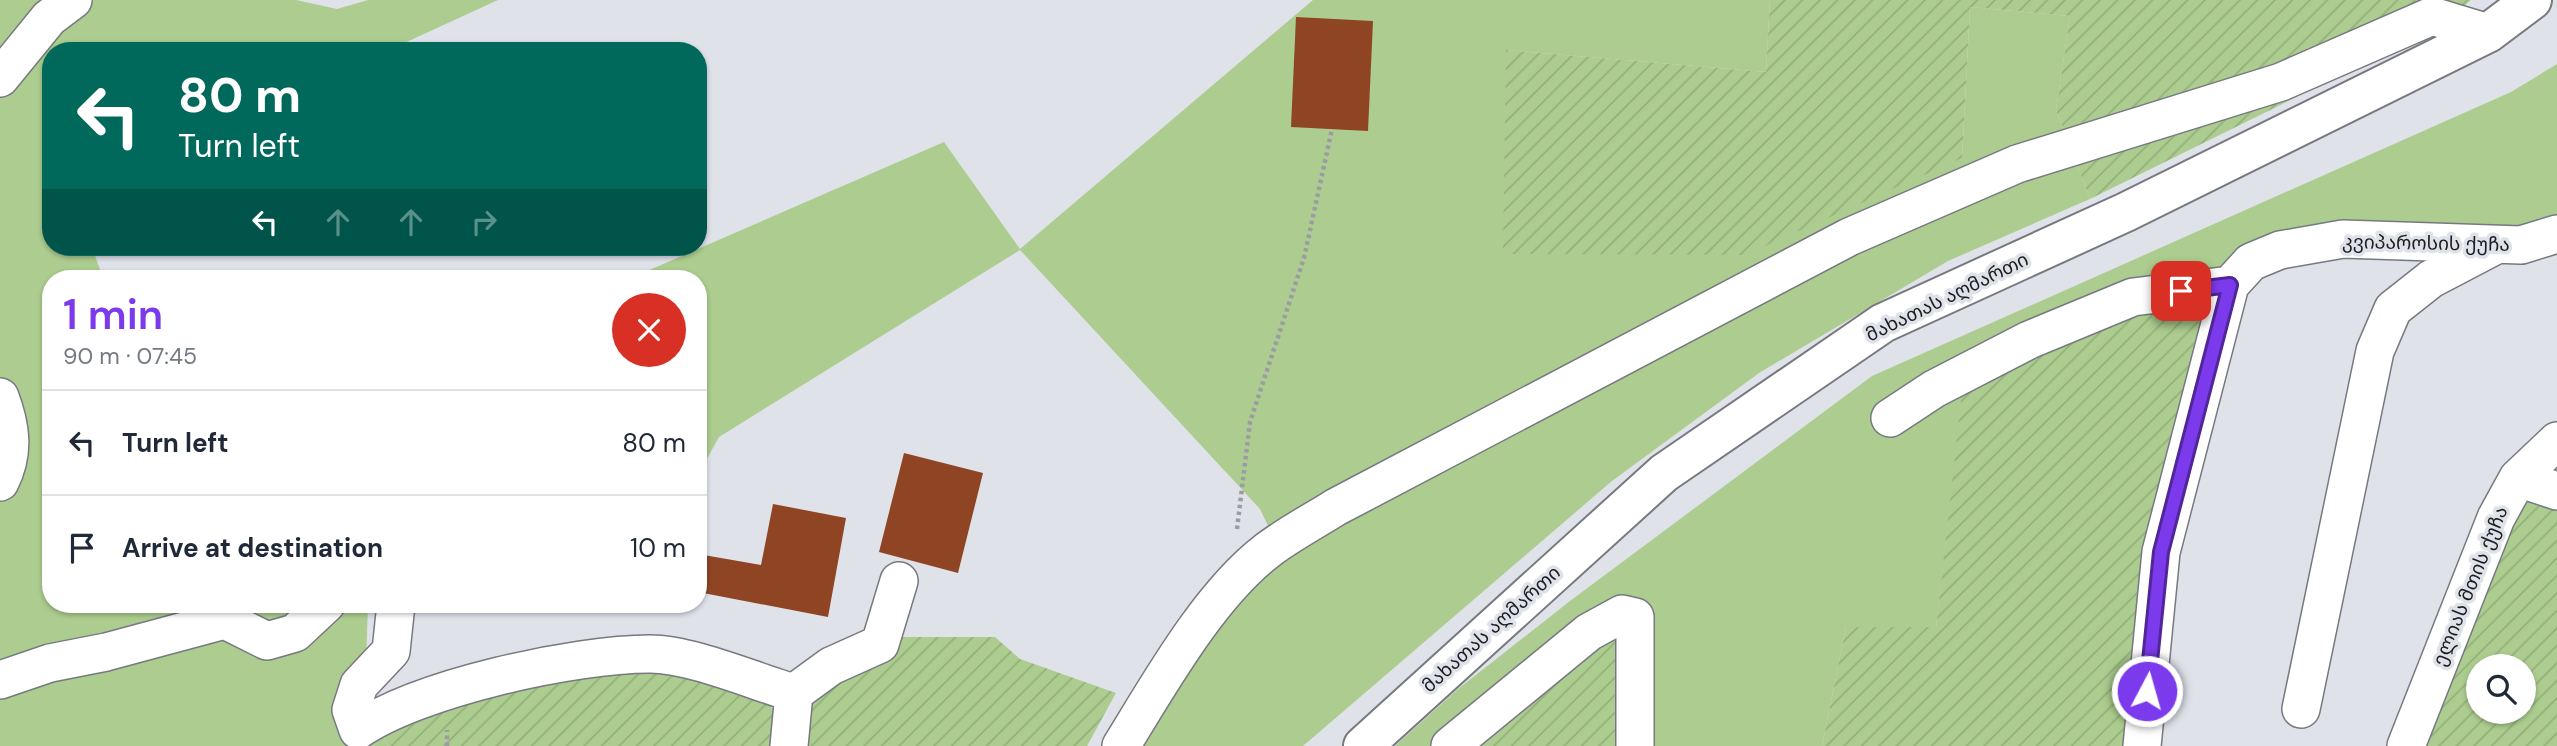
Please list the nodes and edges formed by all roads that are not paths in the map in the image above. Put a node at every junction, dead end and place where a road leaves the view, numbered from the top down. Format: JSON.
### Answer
{"nodes":[{"id":1,"x":74,"y":0,"type":"edge"},
{"id":2,"x":2532,"y":0,"type":"edge"},
{"id":3,"x":2488,"y":33,"type":"junction"},
{"id":4,"x":0,"y":78,"type":"edge"},
{"id":5,"x":2557,"y":234,"type":"edge"},
{"id":6,"x":2497,"y":245,"type":"junction"},
{"id":7,"x":2230,"y":285,"type":"junction"},
{"id":8,"x":0,"y":397,"type":"edge"},
{"id":9,"x":1890,"y":418,"type":"dead end"},
{"id":10,"x":2557,"y":442,"type":"edge"},
{"id":11,"x":2518,"y":478,"type":"junction"},
{"id":12,"x":0,"y":482,"type":"edge"},
{"id":13,"x":2557,"y":491,"type":"edge"},
{"id":14,"x":899,"y":581,"type":"dead end"},
{"id":15,"x":316,"y":613,"type":"edge"},
{"id":16,"x":395,"y":613,"type":"edge"},
{"id":17,"x":0,"y":680,"type":"edge"},
{"id":18,"x":794,"y":693,"type":"junction"},
{"id":19,"x":2301,"y":709,"type":"dead end"},
{"id":20,"x":789,"y":746,"type":"edge"},
{"id":21,"x":1121,"y":746,"type":"edge"},
{"id":22,"x":1363,"y":746,"type":"edge"},
{"id":23,"x":1450,"y":746,"type":"edge"},
{"id":24,"x":1635,"y":746,"type":"edge"},
{"id":25,"x":2142,"y":746,"type":"edge"},
{"id":26,"x":2406,"y":746,"type":"edge"}],
"edges":[{"from":1,"to":4,"type":"street"},
{"from":2,"to":3,"type":"main road","name":"მახათას აღმართი"},
{"from":3,"to":21,"type":"street"},
{"from":3,"to":22,"type":"main road","name":"მახათას აღმართი"},
{"from":5,"to":6,"type":"street","name":"კვიპაროსის ქუჩა"},
{"from":6,"to":7,"type":"street","name":"კვიპაროსის ქუჩა"},
{"from":6,"to":19,"type":"street"},
{"from":7,"to":9,"type":"street"},
{"from":7,"to":25,"type":"street"},
{"from":8,"to":12,"type":"street"},
{"from":10,"to":11,"type":"street","name":"ელიას მთის ქუჩა"},
{"from":11,"to":13,"type":"street"},
{"from":11,"to":26,"type":"street","name":"ელიას მთის ქუჩა"},
{"from":14,"to":18,"type":"street"},
{"from":15,"to":17,"type":"street"},
{"from":16,"to":18,"type":"street"},
{"from":18,"to":20,"type":"street"},
{"from":23,"to":24,"type":"street"}]}
